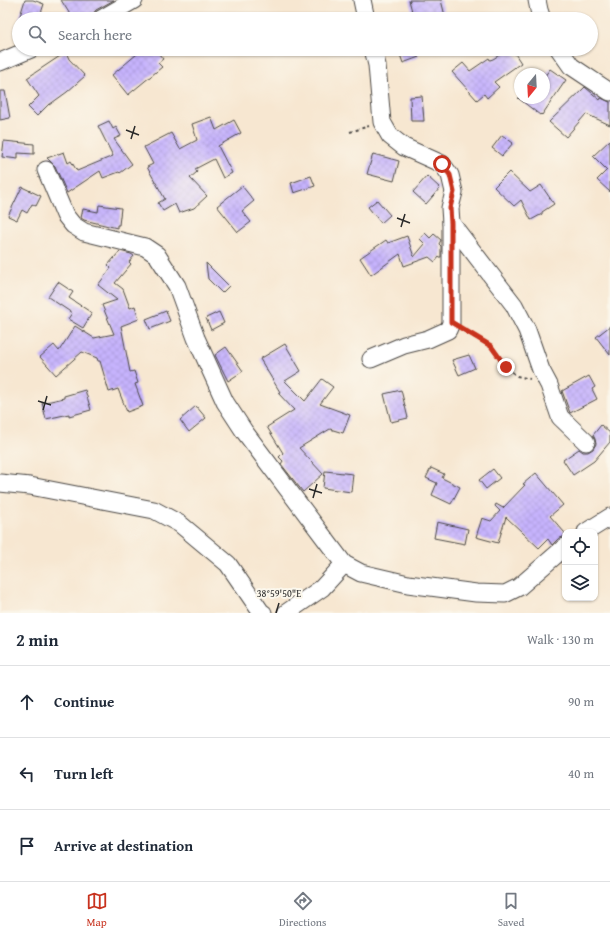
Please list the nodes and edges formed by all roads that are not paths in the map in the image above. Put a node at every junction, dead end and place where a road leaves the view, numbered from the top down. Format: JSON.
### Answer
{"nodes":[{"id":1,"x":134,"y":0,"type":"edge"},
{"id":2,"x":362,"y":0,"type":"edge"},
{"id":3,"x":537,"y":0,"type":"edge"},
{"id":4,"x":113,"y":12,"type":"edge"},
{"id":5,"x":365,"y":12,"type":"edge"},
{"id":6,"x":540,"y":12,"type":"edge"},
{"id":7,"x":0,"y":49,"type":"edge"},
{"id":8,"x":12,"y":50,"type":"edge"},
{"id":9,"x":14,"y":56,"type":"edge"},
{"id":10,"x":375,"y":56,"type":"edge"},
{"id":11,"x":564,"y":56,"type":"edge"},
{"id":12,"x":0,"y":62,"type":"edge"},
{"id":13,"x":610,"y":92,"type":"edge"},
{"id":14,"x":46,"y":170,"type":"dead end"},
{"id":15,"x":451,"y":223,"type":"junction"},
{"id":16,"x":371,"y":359,"type":"dead end"},
{"id":17,"x":586,"y":442,"type":"dead end"},
{"id":18,"x":0,"y":483,"type":"edge"},
{"id":19,"x":610,"y":517,"type":"edge"},
{"id":20,"x":591,"y":529,"type":"edge"},
{"id":21,"x":562,"y":550,"type":"edge"},
{"id":22,"x":344,"y":564,"type":"junction"},
{"id":23,"x":262,"y":613,"type":"edge"},
{"id":24,"x":286,"y":613,"type":"edge"}],
"edges":[{"from":1,"to":4,"type":"street"},
{"from":2,"to":5,"type":"street"},
{"from":3,"to":6,"type":"street"},
{"from":7,"to":8,"type":"street"},
{"from":9,"to":12,"type":"street"},
{"from":10,"to":15,"type":"street"},
{"from":11,"to":13,"type":"street"},
{"from":14,"to":22,"type":"street"},
{"from":15,"to":16,"type":"street"},
{"from":15,"to":17,"type":"street"},
{"from":18,"to":23,"type":"street"},
{"from":19,"to":20,"type":"street"},
{"from":21,"to":22,"type":"street"},
{"from":22,"to":24,"type":"street"}]}
